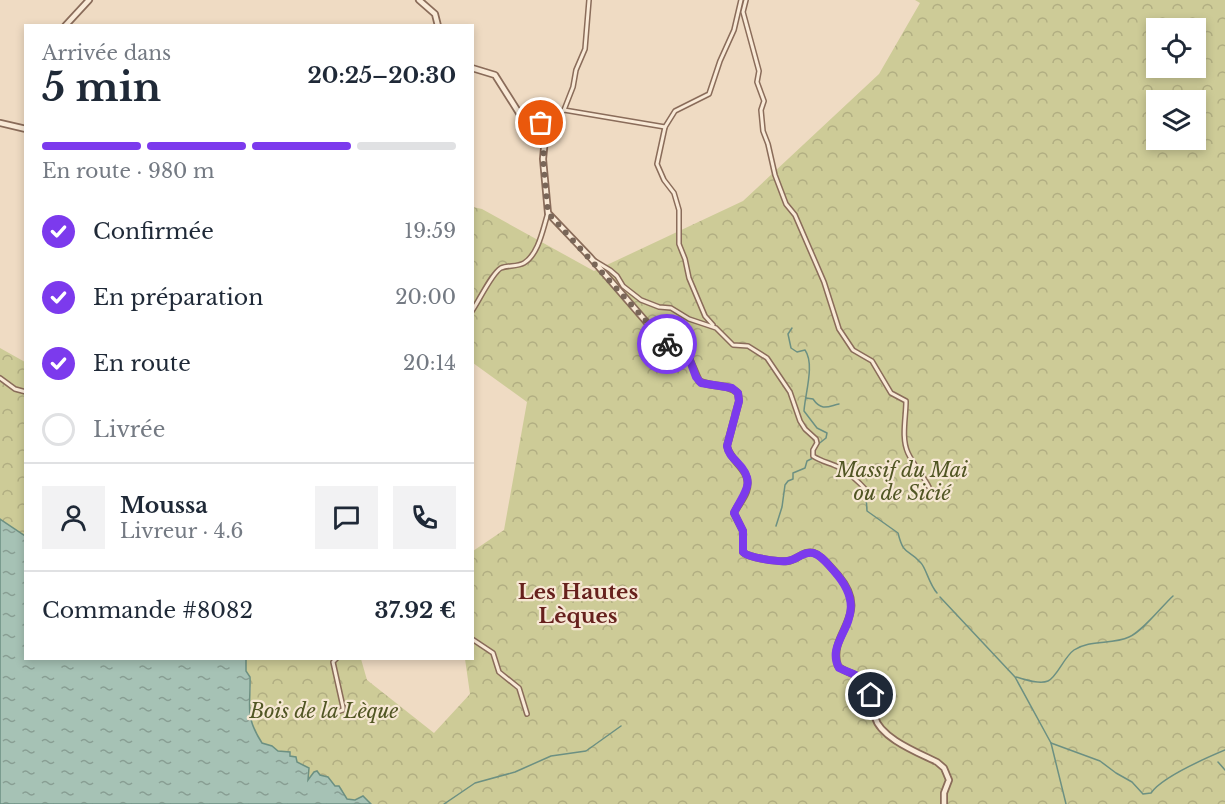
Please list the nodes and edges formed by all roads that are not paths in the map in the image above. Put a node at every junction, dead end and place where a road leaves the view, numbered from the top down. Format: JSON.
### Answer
{"nodes":[{"id":1,"x":89,"y":0,"type":"edge"},
{"id":2,"x":419,"y":0,"type":"edge"},
{"id":3,"x":589,"y":0,"type":"edge"},
{"id":4,"x":741,"y":0,"type":"edge"},
{"id":5,"x":746,"y":0,"type":"edge"},
{"id":6,"x":67,"y":24,"type":"edge"},
{"id":7,"x":438,"y":24,"type":"edge"},
{"id":8,"x":474,"y":69,"type":"edge"},
{"id":9,"x":564,"y":110,"type":"junction"},
{"id":10,"x":0,"y":123,"type":"edge"},
{"id":11,"x":665,"y":127,"type":"junction"},
{"id":12,"x":546,"y":128,"type":"junction"},
{"id":13,"x":24,"y":129,"type":"edge"},
{"id":14,"x":548,"y":213,"type":"junction"},
{"id":15,"x":590,"y":257,"type":"junction"},
{"id":16,"x":474,"y":308,"type":"edge"},
{"id":17,"x":716,"y":328,"type":"junction"},
{"id":18,"x":0,"y":378,"type":"edge"},
{"id":19,"x":24,"y":391,"type":"edge"},
{"id":20,"x":867,"y":491,"type":"dead end"},
{"id":21,"x":932,"y":494,"type":"dead end"},
{"id":22,"x":474,"y":640,"type":"edge"},
{"id":23,"x":335,"y":660,"type":"edge"},
{"id":24,"x":334,"y":713,"type":"dead end"},
{"id":25,"x":527,"y":714,"type":"dead end"},
{"id":26,"x":944,"y":804,"type":"edge"}],
"edges":[{"from":1,"to":6,"type":"street"},
{"from":2,"to":7,"type":"street"},
{"from":3,"to":9,"type":"street"},
{"from":4,"to":11,"type":"street"},
{"from":5,"to":21,"type":"street"},
{"from":8,"to":12,"type":"street"},
{"from":9,"to":11,"type":"street"},
{"from":9,"to":12,"type":"street"},
{"from":10,"to":13,"type":"street"},
{"from":11,"to":17,"type":"street"},
{"from":12,"to":14,"type":"street"},
{"from":14,"to":15,"type":"street"},
{"from":14,"to":16,"type":"street"},
{"from":15,"to":17,"type":"street"},
{"from":15,"to":26,"type":"street"},
{"from":17,"to":20,"type":"street"},
{"from":18,"to":19,"type":"street"},
{"from":22,"to":25,"type":"street"},
{"from":23,"to":24,"type":"street"}]}
